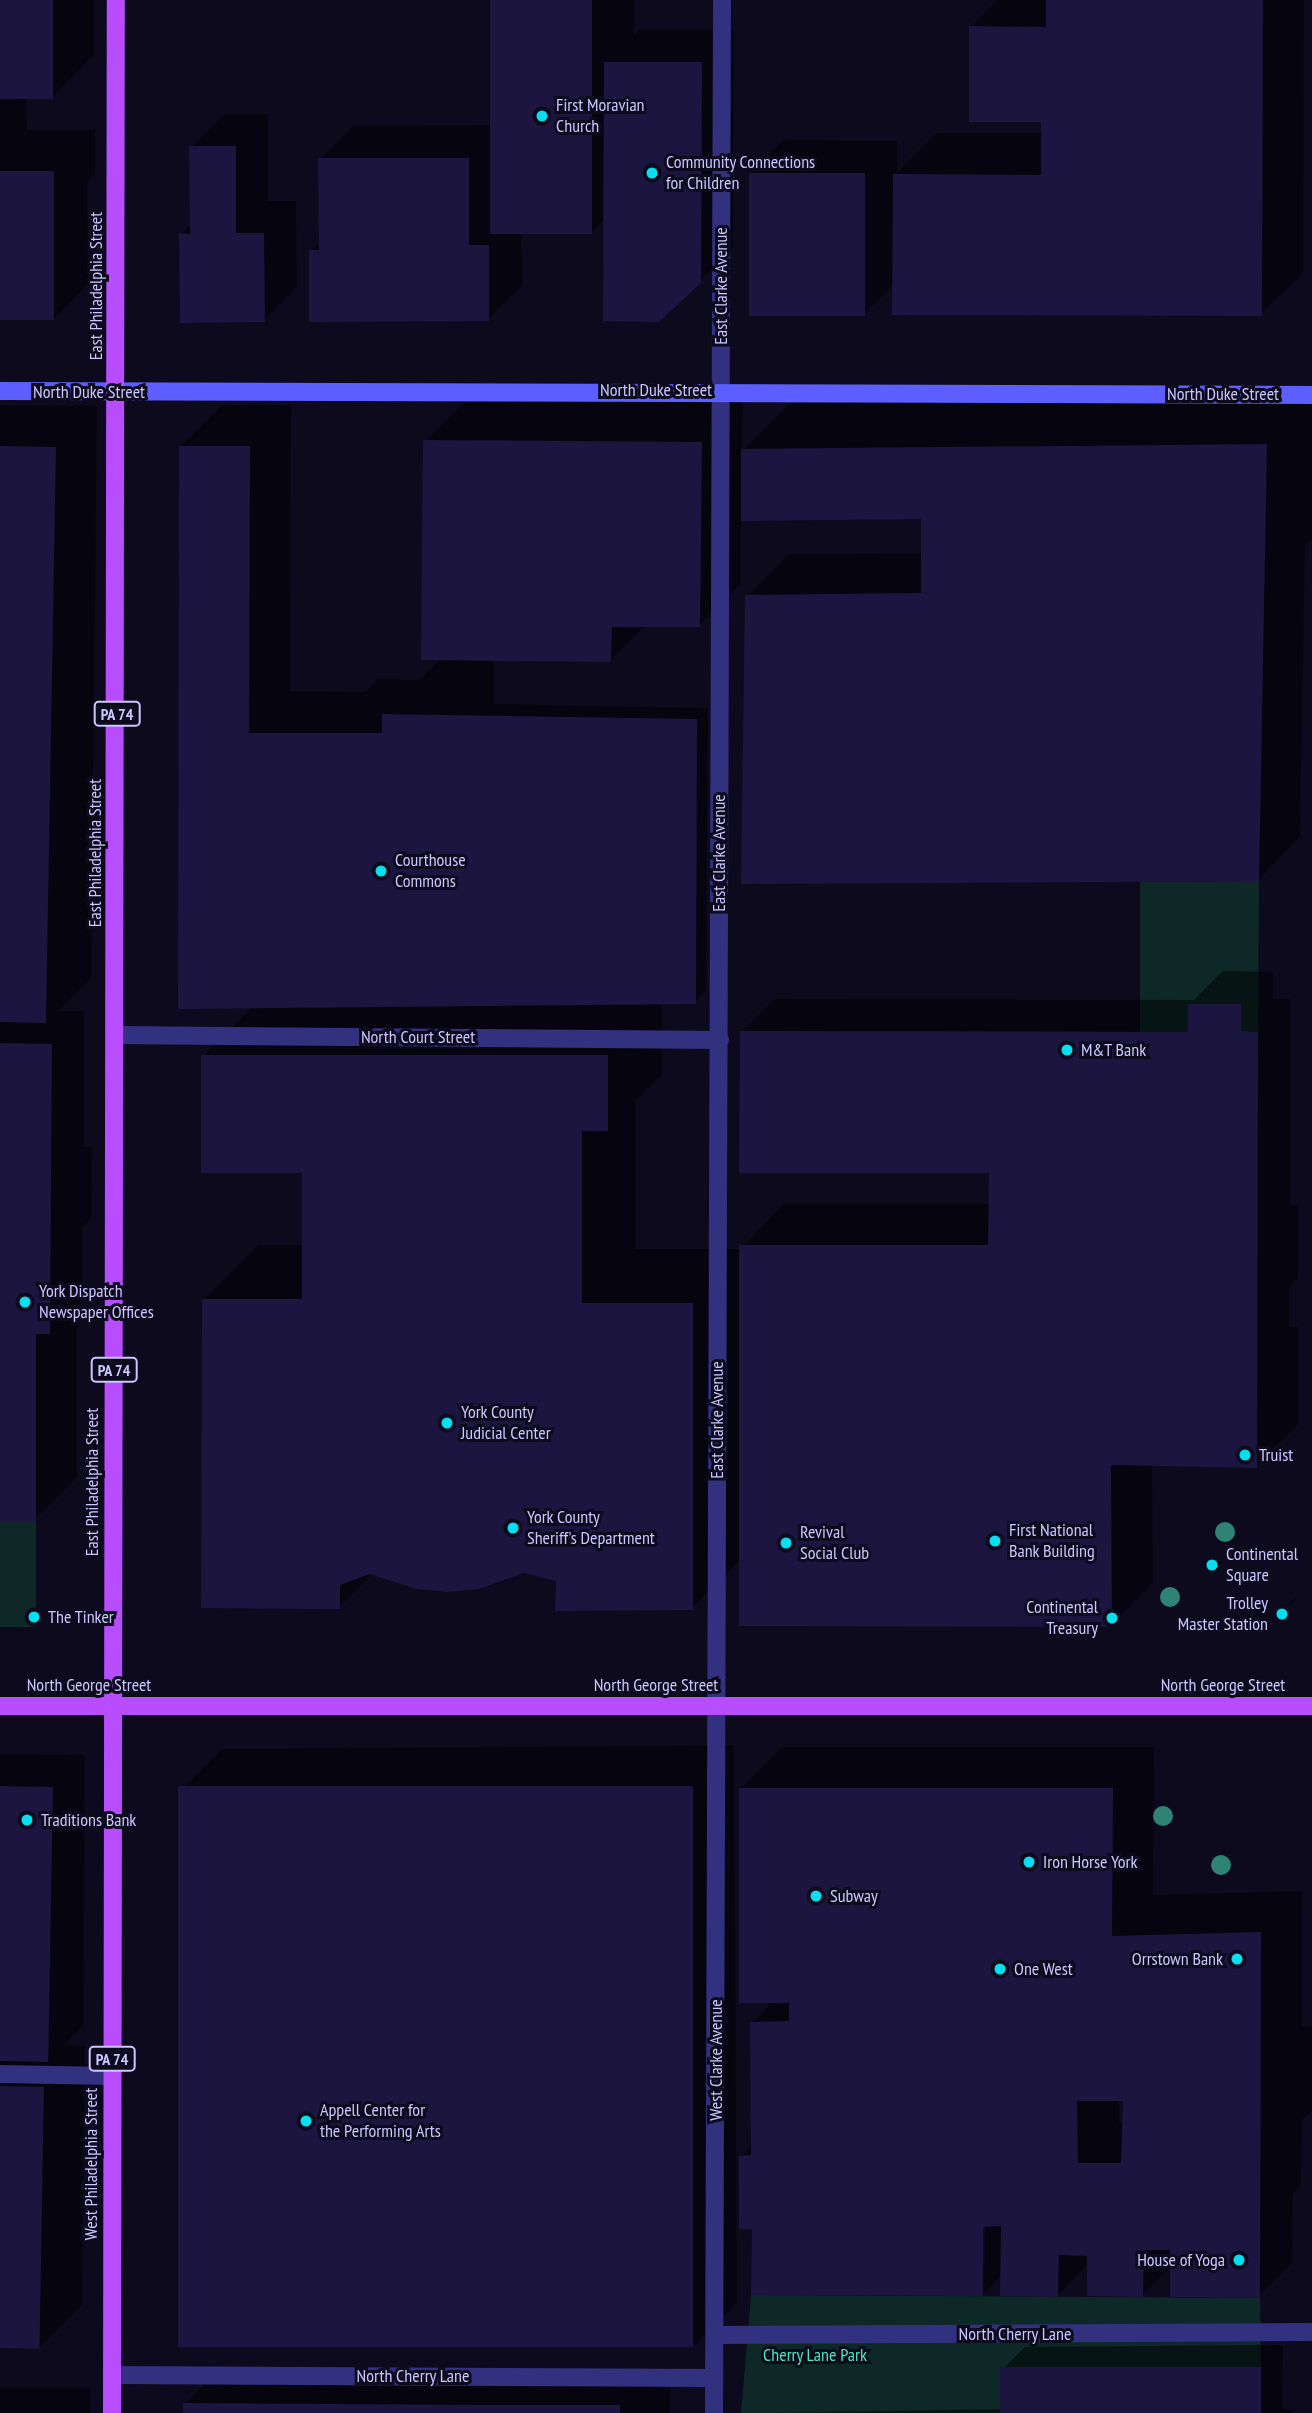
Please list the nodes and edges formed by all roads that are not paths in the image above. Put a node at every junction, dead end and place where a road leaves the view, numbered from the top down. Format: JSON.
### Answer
{"nodes":[{"id":1,"x":116,"y":0,"type":"edge"},
{"id":2,"x":722,"y":0,"type":"edge"},
{"id":3,"x":720,"y":390,"type":"junction"},
{"id":4,"x":0,"y":391,"type":"edge"},
{"id":5,"x":118,"y":392,"type":"junction"},
{"id":6,"x":1312,"y":395,"type":"edge"},
{"id":7,"x":116,"y":1035,"type":"junction"},
{"id":8,"x":720,"y":1040,"type":"junction"},
{"id":9,"x":112,"y":1705,"type":"junction"},
{"id":10,"x":0,"y":1706,"type":"edge"},
{"id":11,"x":1312,"y":1706,"type":"edge"},
{"id":12,"x":716,"y":1707,"type":"junction"},
{"id":13,"x":0,"y":2074,"type":"edge"},
{"id":14,"x":112,"y":2076,"type":"junction"},
{"id":15,"x":1312,"y":2333,"type":"edge"},
{"id":16,"x":717,"y":2335,"type":"junction"},
{"id":17,"x":112,"y":2375,"type":"junction"},
{"id":18,"x":714,"y":2378,"type":"junction"},
{"id":19,"x":112,"y":2413,"type":"edge"},
{"id":20,"x":714,"y":2413,"type":"edge"}],
"edges":[{"from":1,"to":5,"type":"main road","name":"East Philadelphia Street","number":"PA 74"},
{"from":2,"to":3,"type":"street","name":"East Clarke Avenue"},
{"from":3,"to":5,"type":"street","name":"North Duke Street"},
{"from":3,"to":6,"type":"street","name":"North Duke Street"},
{"from":3,"to":8,"type":"street","name":"East Clarke Avenue"},
{"from":4,"to":5,"type":"street","name":"North Duke Street"},
{"from":5,"to":7,"type":"main road","name":"East Philadelphia Street","number":"PA 74"},
{"from":7,"to":8,"type":"street","name":"North Court Street"},
{"from":7,"to":9,"type":"main road","name":"East Philadelphia Street","number":"PA 74"},
{"from":8,"to":12,"type":"street","name":"East Clarke Avenue"},
{"from":9,"to":10,"type":"main road","name":"North George Street"},
{"from":9,"to":12,"type":"main road","name":"North George Street"},
{"from":9,"to":14,"type":"main road","name":"West Philadelphia Street","number":"PA 74"},
{"from":11,"to":12,"type":"main road","name":"North George Street"},
{"from":12,"to":16,"type":"street","name":"West Clarke Avenue"},
{"from":13,"to":14,"type":"street"},
{"from":14,"to":17,"type":"main road","name":"West Philadelphia Street","number":"PA 74"},
{"from":15,"to":16,"type":"street","name":"North Cherry Lane"},
{"from":16,"to":18,"type":"street","name":"West Clarke Avenue"},
{"from":17,"to":18,"type":"street","name":"North Cherry Lane"},
{"from":17,"to":19,"type":"main road","name":"West Philadelphia Street","number":"PA 74"},
{"from":18,"to":20,"type":"street","name":"West Clarke Avenue"}]}
